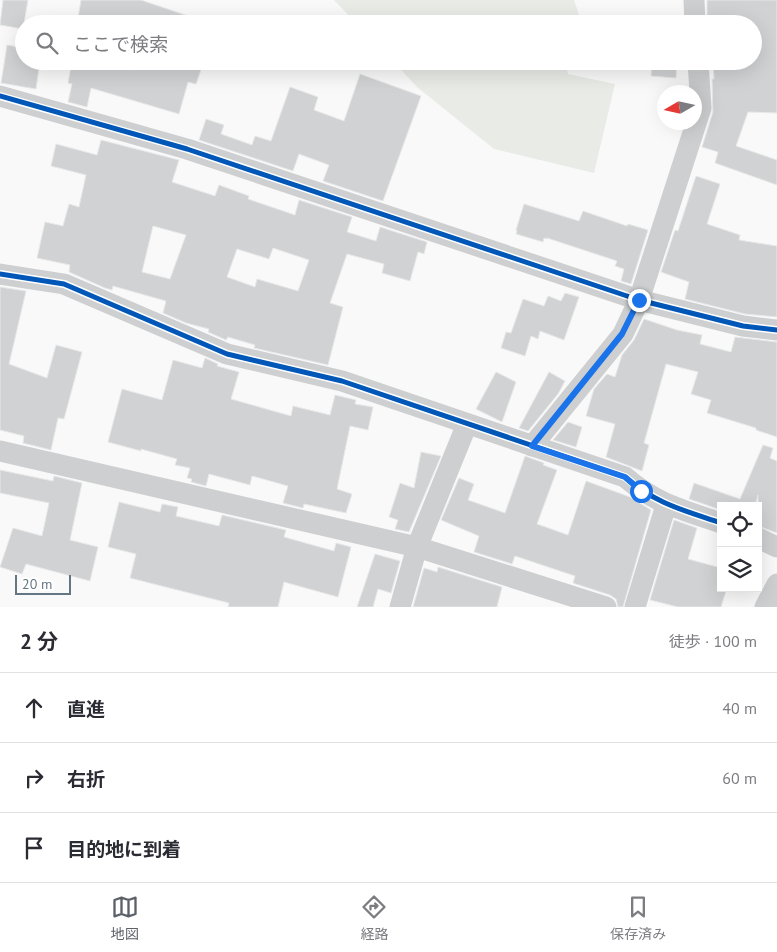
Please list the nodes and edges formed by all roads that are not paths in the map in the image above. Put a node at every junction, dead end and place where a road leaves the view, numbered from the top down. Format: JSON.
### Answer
{"nodes":[{"id":1,"x":694,"y":0,"type":"edge"},
{"id":2,"x":695,"y":15,"type":"edge"},
{"id":3,"x":699,"y":70,"type":"edge"},
{"id":4,"x":0,"y":96,"type":"edge"},
{"id":5,"x":0,"y":274,"type":"edge"},
{"id":6,"x":639,"y":300,"type":"junction"},
{"id":7,"x":777,"y":330,"type":"edge"},
{"id":8,"x":467,"y":424,"type":"junction"},
{"id":9,"x":532,"y":446,"type":"junction"},
{"id":10,"x":0,"y":452,"type":"edge"},
{"id":11,"x":666,"y":504,"type":"junction"},
{"id":12,"x":717,"y":522,"type":"edge"},
{"id":13,"x":762,"y":540,"type":"edge"},
{"id":14,"x":777,"y":546,"type":"edge"},
{"id":15,"x":417,"y":547,"type":"junction"},
{"id":16,"x":777,"y":584,"type":"edge"},
{"id":17,"x":400,"y":607,"type":"edge"},
{"id":18,"x":606,"y":607,"type":"edge"},
{"id":19,"x":635,"y":607,"type":"edge"},
{"id":20,"x":765,"y":607,"type":"edge"}],
"edges":[{"from":1,"to":2,"type":"street"},
{"from":3,"to":6,"type":"street"},
{"from":4,"to":6,"type":"street"},
{"from":5,"to":8,"type":"street"},
{"from":6,"to":7,"type":"street"},
{"from":6,"to":9,"type":"street"},
{"from":8,"to":9,"type":"street"},
{"from":8,"to":15,"type":"street"},
{"from":9,"to":11,"type":"street"},
{"from":10,"to":15,"type":"street"},
{"from":11,"to":12,"type":"street"},
{"from":11,"to":19,"type":"street"},
{"from":13,"to":14,"type":"street"},
{"from":15,"to":17,"type":"street"},
{"from":15,"to":18,"type":"street"},
{"from":16,"to":20,"type":"street"}]}
